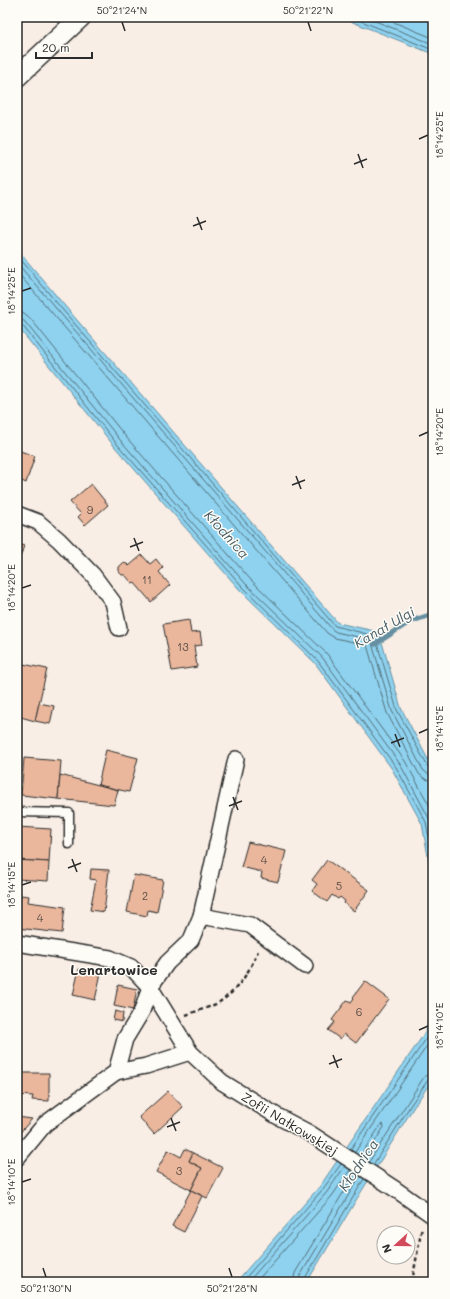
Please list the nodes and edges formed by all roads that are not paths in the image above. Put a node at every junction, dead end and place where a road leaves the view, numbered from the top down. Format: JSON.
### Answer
{"nodes":[{"id":1,"x":81,"y":17,"type":"edge"},
{"id":2,"x":17,"y":77,"type":"edge"},
{"id":3,"x":17,"y":514,"type":"edge"},
{"id":4,"x":119,"y":628,"type":"dead end"},
{"id":5,"x":236,"y":759,"type":"dead end"},
{"id":6,"x":17,"y":812,"type":"edge"},
{"id":7,"x":69,"y":844,"type":"dead end"},
{"id":8,"x":201,"y":916,"type":"junction"},
{"id":9,"x":17,"y":943,"type":"edge"},
{"id":10,"x":305,"y":966,"type":"dead end"},
{"id":11,"x":150,"y":987,"type":"junction"},
{"id":12,"x":190,"y":1052,"type":"junction"},
{"id":13,"x":116,"y":1072,"type":"junction"},
{"id":14,"x":17,"y":1158,"type":"edge"},
{"id":15,"x":429,"y":1213,"type":"edge"}],
"edges":[{"from":1,"to":2,"type":"street"},
{"from":3,"to":4,"type":"street"},
{"from":5,"to":8,"type":"street"},
{"from":6,"to":7,"type":"lane"},
{"from":8,"to":10,"type":"street"},
{"from":8,"to":11,"type":"street"},
{"from":9,"to":11,"type":"street","name":"Zofii Nałkowskiej"},
{"from":11,"to":12,"type":"street","name":"Zofii Nałkowskiej"},
{"from":11,"to":13,"type":"street"},
{"from":12,"to":13,"type":"street"},
{"from":12,"to":15,"type":"street","name":"Zofii Nałkowskiej"},
{"from":13,"to":14,"type":"street"}]}
